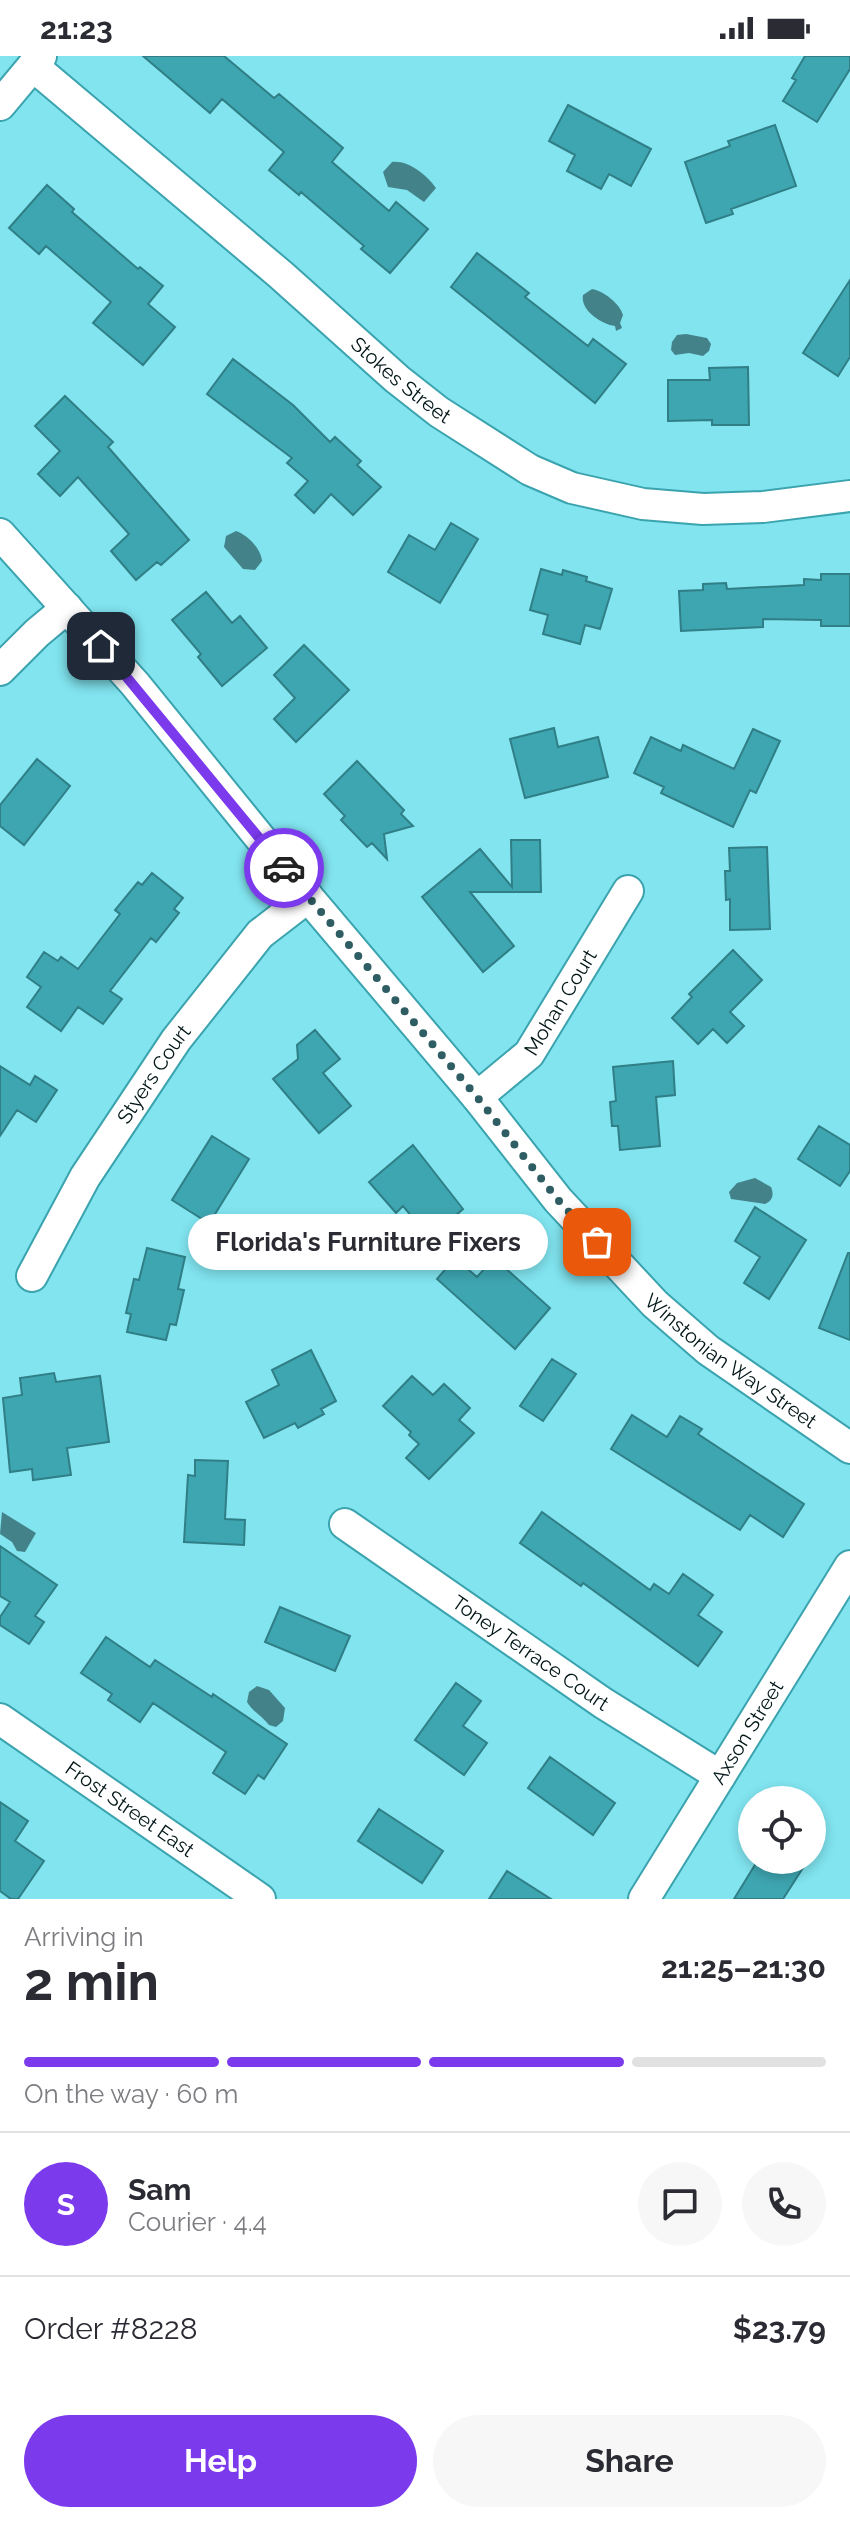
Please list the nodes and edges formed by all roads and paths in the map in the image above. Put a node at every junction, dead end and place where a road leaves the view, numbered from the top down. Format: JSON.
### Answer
{"nodes":[{"id":1,"x":37,"y":61,"type":"edge"},
{"id":2,"x":0,"y":105,"type":"edge"},
{"id":3,"x":850,"y":496,"type":"edge"},
{"id":4,"x":0,"y":534,"type":"edge"},
{"id":5,"x":67,"y":608,"type":"junction"},
{"id":6,"x":0,"y":670,"type":"edge"},
{"id":7,"x":628,"y":891,"type":"dead end"},
{"id":8,"x":308,"y":897,"type":"junction"},
{"id":9,"x":477,"y":1097,"type":"junction"},
{"id":10,"x":32,"y":1276,"type":"dead end"},
{"id":11,"x":850,"y":1448,"type":"edge"},
{"id":12,"x":345,"y":1524,"type":"dead end"},
{"id":13,"x":850,"y":1566,"type":"edge"},
{"id":14,"x":0,"y":1719,"type":"edge"},
{"id":15,"x":720,"y":1776,"type":"junction"},
{"id":16,"x":260,"y":1899,"type":"edge"},
{"id":17,"x":644,"y":1899,"type":"edge"}],
"edges":[{"from":1,"to":2,"type":"street"},
{"from":1,"to":3,"type":"street","name":"Stokes Street"},
{"from":4,"to":5,"type":"street","name":"Winstonian Way Street"},
{"from":5,"to":6,"type":"street"},
{"from":5,"to":8,"type":"street","name":"Winstonian Way Street"},
{"from":7,"to":9,"type":"street","name":"Mohan Court"},
{"from":8,"to":9,"type":"street","name":"Winstonian Way Street"},
{"from":8,"to":10,"type":"street","name":"Styers Court"},
{"from":9,"to":11,"type":"street","name":"Winstonian Way Street"},
{"from":12,"to":15,"type":"street","name":"Toney Terrace Court"},
{"from":13,"to":15,"type":"street","name":"Axson Street"},
{"from":14,"to":16,"type":"street","name":"Frost Street East"},
{"from":15,"to":17,"type":"street","name":"Axson Street"}]}
